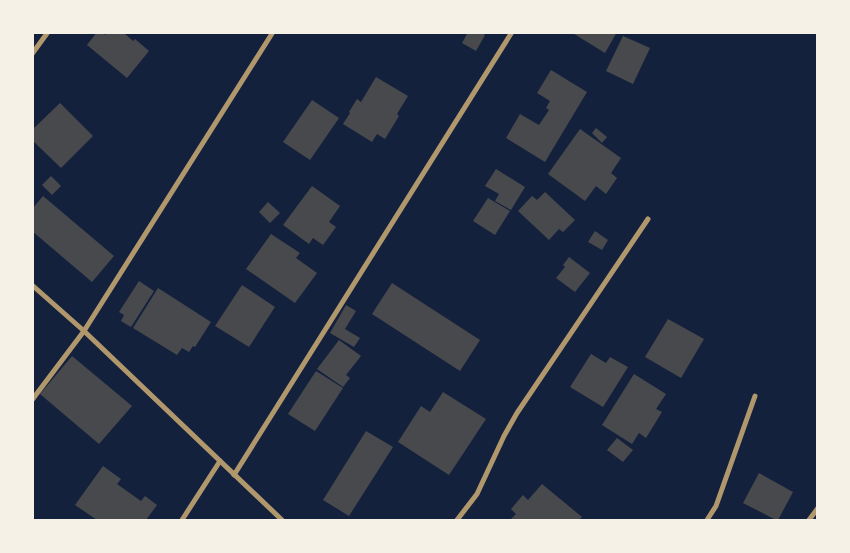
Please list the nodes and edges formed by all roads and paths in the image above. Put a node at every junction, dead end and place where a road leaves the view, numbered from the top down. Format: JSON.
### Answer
{"nodes":[{"id":1,"x":48,"y":32,"type":"edge"},
{"id":2,"x":273,"y":32,"type":"edge"},
{"id":3,"x":512,"y":32,"type":"edge"},
{"id":4,"x":32,"y":54,"type":"edge"},
{"id":5,"x":648,"y":219,"type":"dead end"},
{"id":6,"x":32,"y":286,"type":"edge"},
{"id":7,"x":84,"y":331,"type":"junction"},
{"id":8,"x":755,"y":396,"type":"dead end"},
{"id":9,"x":32,"y":400,"type":"edge"},
{"id":10,"x":220,"y":462,"type":"junction"},
{"id":11,"x":234,"y":475,"type":"junction"},
{"id":12,"x":818,"y":508,"type":"edge"},
{"id":13,"x":182,"y":520,"type":"edge"},
{"id":14,"x":282,"y":520,"type":"edge"},
{"id":15,"x":457,"y":520,"type":"edge"},
{"id":16,"x":707,"y":520,"type":"edge"},
{"id":17,"x":809,"y":520,"type":"edge"}],
"edges":[{"from":1,"to":4,"type":"street"},
{"from":2,"to":7,"type":"street"},
{"from":3,"to":11,"type":"street"},
{"from":5,"to":15,"type":"street"},
{"from":6,"to":7,"type":"street"},
{"from":7,"to":9,"type":"street"},
{"from":7,"to":10,"type":"street"},
{"from":8,"to":16,"type":"street"},
{"from":10,"to":11,"type":"street"},
{"from":10,"to":13,"type":"street"},
{"from":11,"to":14,"type":"street"},
{"from":12,"to":17,"type":"street"}]}
